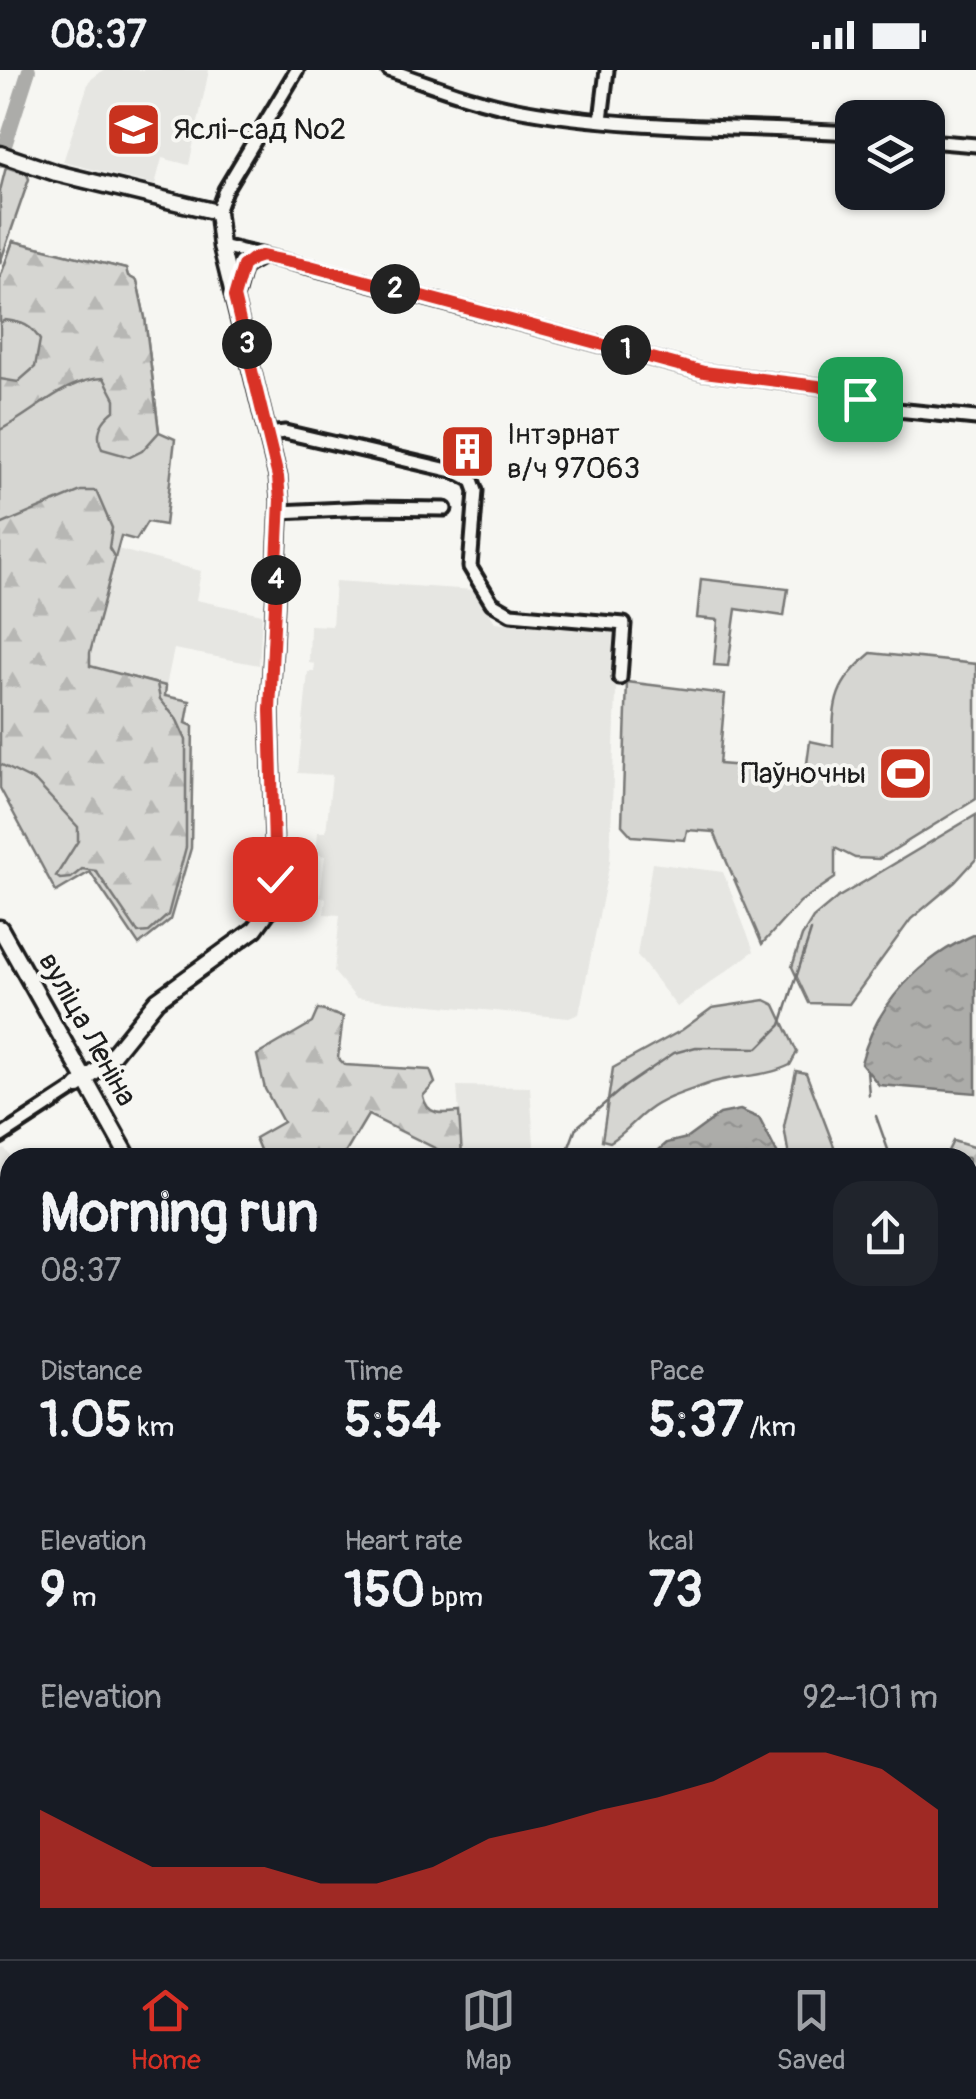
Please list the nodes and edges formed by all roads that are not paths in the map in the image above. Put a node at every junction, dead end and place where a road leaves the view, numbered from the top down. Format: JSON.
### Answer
{"nodes":[{"id":1,"x":297,"y":70,"type":"edge"},
{"id":2,"x":389,"y":70,"type":"edge"},
{"id":3,"x":607,"y":70,"type":"edge"},
{"id":4,"x":601,"y":120,"type":"junction"},
{"id":5,"x":835,"y":132,"type":"edge"},
{"id":6,"x":945,"y":142,"type":"edge"},
{"id":7,"x":976,"y":145,"type":"edge"},
{"id":8,"x":0,"y":154,"type":"edge"},
{"id":9,"x":217,"y":212,"type":"junction"},
{"id":10,"x":221,"y":246,"type":"junction"},
{"id":11,"x":261,"y":256,"type":"junction"},
{"id":12,"x":234,"y":297,"type":"junction"},
{"id":13,"x":976,"y":418,"type":"edge"},
{"id":14,"x":268,"y":434,"type":"junction"},
{"id":15,"x":445,"y":510,"type":"dead end"},
{"id":16,"x":280,"y":512,"type":"junction"},
{"id":17,"x":620,"y":678,"type":"dead end"},
{"id":18,"x":0,"y":928,"type":"edge"},
{"id":19,"x":0,"y":947,"type":"edge"},
{"id":20,"x":81,"y":1083,"type":"junction"},
{"id":21,"x":0,"y":1137,"type":"edge"},
{"id":22,"x":113,"y":1148,"type":"edge"},
{"id":23,"x":123,"y":1148,"type":"edge"}],
"edges":[{"from":1,"to":9,"type":"street"},
{"from":2,"to":4,"type":"street"},
{"from":3,"to":4,"type":"street"},
{"from":4,"to":5,"type":"street"},
{"from":6,"to":7,"type":"street"},
{"from":8,"to":9,"type":"main road"},
{"from":9,"to":10,"type":"main road"},
{"from":10,"to":11,"type":"street"},
{"from":10,"to":12,"type":"main road"},
{"from":11,"to":12,"type":"main road"},
{"from":11,"to":13,"type":"street"},
{"from":12,"to":14,"type":"main road"},
{"from":14,"to":16,"type":"main road"},
{"from":14,"to":17,"type":"street"},
{"from":15,"to":16,"type":"street"},
{"from":16,"to":20,"type":"main road"},
{"from":18,"to":20,"type":"main road","name":"вуліца Леніна"},
{"from":19,"to":20,"type":"main road","name":"вуліца Леніна"},
{"from":20,"to":21,"type":"street"},
{"from":20,"to":22,"type":"main road","name":"вуліца Леніна"},
{"from":20,"to":23,"type":"main road","name":"вуліца Леніна"}]}
